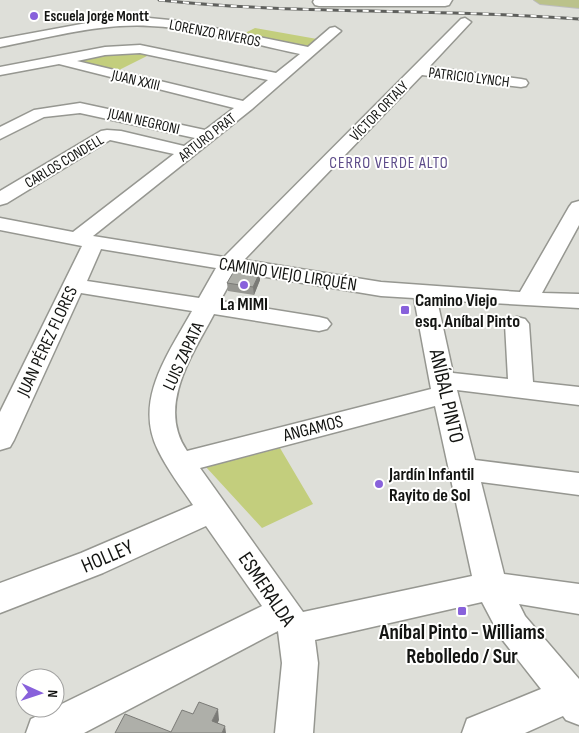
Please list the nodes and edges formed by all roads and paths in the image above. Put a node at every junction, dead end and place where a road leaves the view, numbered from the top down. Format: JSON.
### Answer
{"nodes":[{"id":1,"x":355,"y":0,"type":"edge"},
{"id":2,"x":446,"y":0,"type":"edge"},
{"id":3,"x":540,"y":0,"type":"edge"},
{"id":4,"x":319,"y":2,"type":"dead end"},
{"id":5,"x":579,"y":4,"type":"edge"},
{"id":6,"x":465,"y":22,"type":"dead end"},
{"id":7,"x":204,"y":30,"type":"junction"},
{"id":8,"x":335,"y":31,"type":"dead end"},
{"id":9,"x":35,"y":36,"type":"junction"},
{"id":10,"x":0,"y":43,"type":"edge"},
{"id":11,"x":161,"y":52,"type":"junction"},
{"id":12,"x":311,"y":52,"type":"junction"},
{"id":13,"x":59,"y":60,"type":"junction"},
{"id":14,"x":418,"y":70,"type":"junction"},
{"id":15,"x":0,"y":71,"type":"edge"},
{"id":16,"x":280,"y":78,"type":"junction"},
{"id":17,"x":520,"y":83,"type":"dead end"},
{"id":18,"x":246,"y":106,"type":"junction"},
{"id":19,"x":0,"y":134,"type":"edge"},
{"id":20,"x":208,"y":136,"type":"junction"},
{"id":21,"x":189,"y":152,"type":"junction"},
{"id":22,"x":0,"y":199,"type":"edge"},
{"id":23,"x":578,"y":211,"type":"edge"},
{"id":24,"x":0,"y":224,"type":"edge"},
{"id":25,"x":85,"y":241,"type":"junction"},
{"id":26,"x":229,"y":264,"type":"junction"},
{"id":27,"x":73,"y":285,"type":"junction"},
{"id":28,"x":424,"y":293,"type":"junction"},
{"id":29,"x":527,"y":299,"type":"junction"},
{"id":30,"x":579,"y":301,"type":"edge"},
{"id":31,"x":207,"y":306,"type":"junction"},
{"id":32,"x":319,"y":324,"type":"dead end"},
{"id":33,"x":517,"y":324,"type":"dead end"},
{"id":34,"x":444,"y":387,"type":"junction"},
{"id":35,"x":521,"y":390,"type":"junction"},
{"id":36,"x":579,"y":396,"type":"edge"},
{"id":37,"x":0,"y":440,"type":"edge"},
{"id":38,"x":180,"y":462,"type":"junction"},
{"id":39,"x":463,"y":469,"type":"junction"},
{"id":40,"x":579,"y":484,"type":"edge"},
{"id":41,"x":212,"y":510,"type":"junction"},
{"id":42,"x":491,"y":586,"type":"junction"},
{"id":43,"x":0,"y":598,"type":"edge"},
{"id":44,"x":579,"y":599,"type":"edge"},
{"id":45,"x":290,"y":620,"type":"junction"},
{"id":46,"x":574,"y":701,"type":"edge"},
{"id":47,"x":45,"y":733,"type":"edge"},
{"id":48,"x":294,"y":733,"type":"edge"},
{"id":49,"x":481,"y":733,"type":"edge"}],
"edges":[{"from":1,"to":2,"type":"street"},
{"from":1,"to":4,"type":"street"},
{"from":3,"to":5,"type":"main road"},
{"from":6,"to":14,"type":"street","name":"VÍCTOR ORTALY"},
{"from":7,"to":9,"type":"street","name":"LORENZO RIVEROS"},
{"from":7,"to":11,"type":"street"},
{"from":7,"to":12,"type":"street","name":"LORENZO RIVEROS"},
{"from":8,"to":12,"type":"street","name":"ARTURO PRAT"},
{"from":9,"to":10,"type":"street","name":"LORENZO RIVEROS"},
{"from":9,"to":13,"type":"street"},
{"from":11,"to":13,"type":"street"},
{"from":11,"to":16,"type":"street"},
{"from":12,"to":16,"type":"street","name":"ARTURO PRAT"},
{"from":13,"to":15,"type":"street"},
{"from":13,"to":18,"type":"street","name":"JUAN XXIII"},
{"from":14,"to":17,"type":"street","name":"PATRICIO LYNCH"},
{"from":14,"to":26,"type":"street","name":"VÍCTOR ORTALY"},
{"from":16,"to":18,"type":"street","name":"ARTURO PRAT"},
{"from":18,"to":20,"type":"street","name":"ARTURO PRAT"},
{"from":19,"to":20,"type":"street","name":"JUAN NEGRONI"},
{"from":20,"to":21,"type":"street","name":"ARTURO PRAT"},
{"from":21,"to":22,"type":"street","name":"CARLOS CONDELL"},
{"from":21,"to":25,"type":"street","name":"ARTURO PRAT"},
{"from":23,"to":29,"type":"street"},
{"from":24,"to":25,"type":"street","name":"CAMINO VIEJO LIRQUÉN"},
{"from":25,"to":26,"type":"street","name":"CAMINO VIEJO LIRQUÉN"},
{"from":25,"to":27,"type":"street","name":"JUAN PÉREZ FLORES"},
{"from":26,"to":28,"type":"street","name":"CAMINO VIEJO LIRQUÉN"},
{"from":26,"to":31,"type":"street","name":"LUIS ZAPATA"},
{"from":27,"to":31,"type":"street","name":"LUIS ZAPATA"},
{"from":27,"to":37,"type":"street","name":"JUAN PÉREZ FLORES"},
{"from":28,"to":29,"type":"street","name":"CAMINO VIEJO LIRQUÉN"},
{"from":28,"to":34,"type":"street","name":"ANÍBAL PINTO"},
{"from":29,"to":30,"type":"street","name":"CAMINO VIEJO LIRQUÉN"},
{"from":31,"to":32,"type":"street","name":"LUIS ZAPATA"},
{"from":31,"to":38,"type":"street","name":"LUIS ZAPATA"},
{"from":33,"to":35,"type":"street"},
{"from":34,"to":35,"type":"street"},
{"from":34,"to":38,"type":"street","name":"ANGAMOS"},
{"from":34,"to":39,"type":"street","name":"ANÍBAL PINTO"},
{"from":35,"to":36,"type":"street"},
{"from":38,"to":41,"type":"street","name":"ESMERALDA"},
{"from":39,"to":40,"type":"street"},
{"from":39,"to":42,"type":"street","name":"ANÍBAL PINTO"},
{"from":41,"to":43,"type":"street","name":"HOLLEY"},
{"from":41,"to":45,"type":"street","name":"ESMERALDA"},
{"from":42,"to":44,"type":"street"},
{"from":42,"to":45,"type":"street"},
{"from":42,"to":46,"type":"street","name":"ANÍBAL PINTO"},
{"from":45,"to":47,"type":"street"},
{"from":45,"to":48,"type":"street","name":"ESMERALDA"},
{"from":46,"to":49,"type":"street"}]}
